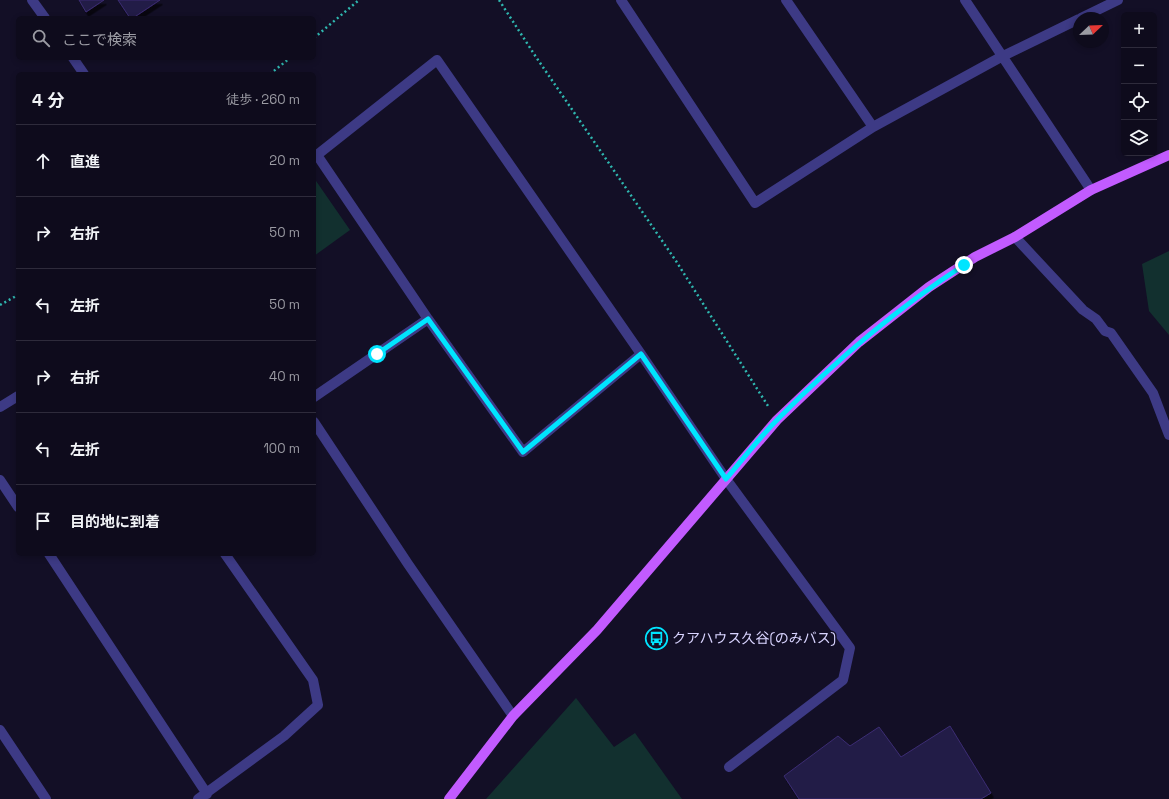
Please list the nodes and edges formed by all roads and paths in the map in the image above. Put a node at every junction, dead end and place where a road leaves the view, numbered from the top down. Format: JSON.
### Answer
{"nodes":[{"id":1,"x":32,"y":0,"type":"edge"},
{"id":2,"x":359,"y":0,"type":"edge"},
{"id":3,"x":499,"y":0,"type":"edge"},
{"id":4,"x":621,"y":0,"type":"edge"},
{"id":5,"x":786,"y":0,"type":"edge"},
{"id":6,"x":965,"y":0,"type":"edge"},
{"id":7,"x":1118,"y":0,"type":"edge"},
{"id":8,"x":1093,"y":12,"type":"edge"},
{"id":9,"x":43,"y":16,"type":"edge"},
{"id":10,"x":1073,"y":21,"type":"edge"},
{"id":11,"x":316,"y":36,"type":"edge"},
{"id":12,"x":1001,"y":57,"type":"junction"},
{"id":13,"x":74,"y":60,"type":"edge"},
{"id":14,"x":288,"y":60,"type":"edge"},
{"id":15,"x":83,"y":72,"type":"edge"},
{"id":16,"x":272,"y":72,"type":"edge"},
{"id":17,"x":873,"y":127,"type":"junction"},
{"id":18,"x":1169,"y":155,"type":"edge"},
{"id":19,"x":1091,"y":190,"type":"junction"},
{"id":20,"x":1015,"y":237,"type":"junction"},
{"id":21,"x":16,"y":295,"type":"edge"},
{"id":22,"x":0,"y":305,"type":"edge"},
{"id":23,"x":428,"y":319,"type":"junction"},
{"id":24,"x":641,"y":354,"type":"junction"},
{"id":25,"x":316,"y":396,"type":"edge"},
{"id":26,"x":16,"y":397,"type":"edge"},
{"id":27,"x":0,"y":407,"type":"edge"},
{"id":28,"x":777,"y":420,"type":"junction"},
{"id":29,"x":316,"y":425,"type":"edge"},
{"id":30,"x":1169,"y":435,"type":"edge"},
{"id":31,"x":726,"y":479,"type":"junction"},
{"id":32,"x":0,"y":480,"type":"edge"},
{"id":33,"x":16,"y":504,"type":"edge"},
{"id":34,"x":50,"y":556,"type":"edge"},
{"id":35,"x":226,"y":556,"type":"edge"},
{"id":36,"x":513,"y":716,"type":"junction"},
{"id":37,"x":0,"y":730,"type":"edge"},
{"id":38,"x":729,"y":767,"type":"dead end"},
{"id":39,"x":203,"y":796,"type":"edge"},
{"id":40,"x":46,"y":799,"type":"edge"},
{"id":41,"x":449,"y":799,"type":"edge"}],
"edges":[{"from":1,"to":9,"type":"street"},
{"from":2,"to":11,"type":"path"},
{"from":3,"to":28,"type":"path"},
{"from":4,"to":17,"type":"street"},
{"from":5,"to":17,"type":"street"},
{"from":6,"to":12,"type":"street"},
{"from":7,"to":8,"type":"street"},
{"from":10,"to":12,"type":"street"},
{"from":12,"to":17,"type":"street"},
{"from":12,"to":19,"type":"street"},
{"from":13,"to":15,"type":"street"},
{"from":14,"to":16,"type":"path"},
{"from":18,"to":19,"type":"main road"},
{"from":19,"to":20,"type":"main road"},
{"from":20,"to":28,"type":"main road"},
{"from":20,"to":30,"type":"street"},
{"from":21,"to":22,"type":"path"},
{"from":23,"to":24,"type":"street"},
{"from":23,"to":24,"type":"street"},
{"from":23,"to":25,"type":"street"},
{"from":24,"to":31,"type":"street"},
{"from":26,"to":27,"type":"street"},
{"from":28,"to":31,"type":"main road"},
{"from":29,"to":36,"type":"street"},
{"from":31,"to":36,"type":"main road"},
{"from":31,"to":38,"type":"street"},
{"from":32,"to":33,"type":"street"},
{"from":34,"to":39,"type":"street"},
{"from":35,"to":39,"type":"street"},
{"from":36,"to":41,"type":"main road"},
{"from":37,"to":40,"type":"street"}]}
